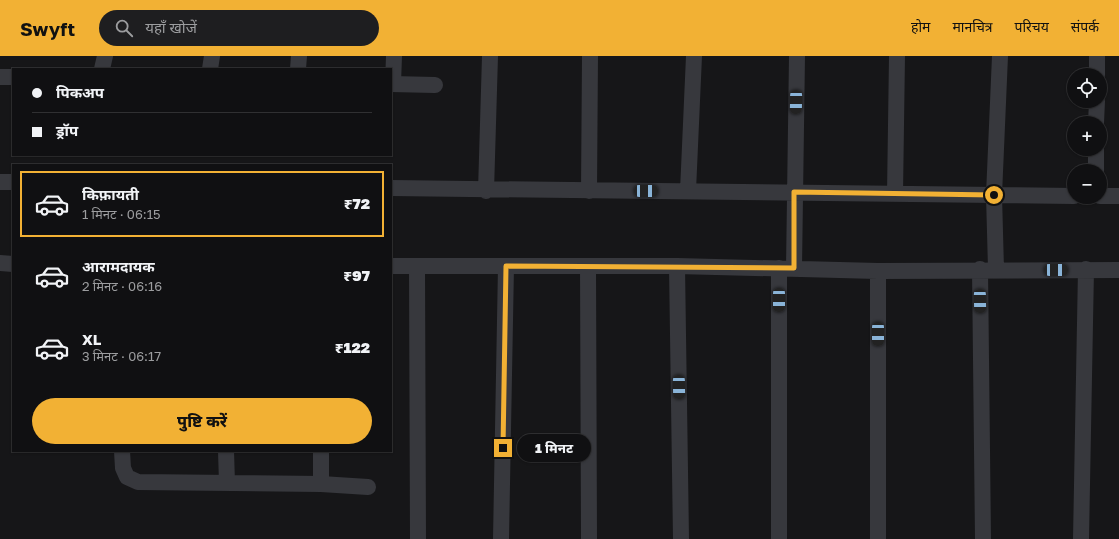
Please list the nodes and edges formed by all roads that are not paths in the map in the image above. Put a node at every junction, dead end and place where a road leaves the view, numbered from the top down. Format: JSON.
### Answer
{"nodes":[{"id":1,"x":105,"y":56,"type":"edge"},
{"id":2,"x":212,"y":56,"type":"edge"},
{"id":3,"x":298,"y":56,"type":"edge"},
{"id":4,"x":394,"y":56,"type":"edge"},
{"id":5,"x":490,"y":56,"type":"edge"},
{"id":6,"x":590,"y":56,"type":"edge"},
{"id":7,"x":694,"y":56,"type":"edge"},
{"id":8,"x":797,"y":56,"type":"edge"},
{"id":9,"x":897,"y":56,"type":"edge"},
{"id":10,"x":1000,"y":56,"type":"edge"},
{"id":11,"x":1097,"y":56,"type":"edge"},
{"id":12,"x":102,"y":68,"type":"edge"},
{"id":13,"x":210,"y":68,"type":"edge"},
{"id":14,"x":298,"y":68,"type":"edge"},
{"id":15,"x":1097,"y":68,"type":"edge"},
{"id":16,"x":0,"y":77,"type":"edge"},
{"id":17,"x":12,"y":77,"type":"edge"},
{"id":18,"x":392,"y":84,"type":"edge"},
{"id":19,"x":435,"y":85,"type":"dead end"},
{"id":20,"x":0,"y":182,"type":"edge"},
{"id":21,"x":12,"y":182,"type":"edge"},
{"id":22,"x":392,"y":188,"type":"edge"},
{"id":23,"x":589,"y":190,"type":"junction"},
{"id":24,"x":486,"y":191,"type":"junction"},
{"id":25,"x":688,"y":191,"type":"junction"},
{"id":26,"x":794,"y":192,"type":"junction"},
{"id":27,"x":895,"y":194,"type":"junction"},
{"id":28,"x":994,"y":195,"type":"junction"},
{"id":29,"x":1067,"y":196,"type":"edge"},
{"id":30,"x":1107,"y":196,"type":"edge"},
{"id":31,"x":1119,"y":196,"type":"edge"},
{"id":32,"x":0,"y":263,"type":"edge"},
{"id":33,"x":12,"y":264,"type":"edge"},
{"id":34,"x":392,"y":266,"type":"edge"},
{"id":35,"x":417,"y":266,"type":"junction"},
{"id":36,"x":506,"y":266,"type":"junction"},
{"id":37,"x":588,"y":266,"type":"junction"},
{"id":38,"x":677,"y":266,"type":"junction"},
{"id":39,"x":786,"y":268,"type":"junction"},
{"id":40,"x":988,"y":269,"type":"junction"},
{"id":41,"x":1086,"y":270,"type":"junction"},
{"id":42,"x":1119,"y":270,"type":"edge"},
{"id":43,"x":878,"y":271,"type":"junction"},
{"id":44,"x":122,"y":452,"type":"edge"},
{"id":45,"x":226,"y":452,"type":"edge"},
{"id":46,"x":321,"y":452,"type":"edge"},
{"id":47,"x":227,"y":483,"type":"junction"},
{"id":48,"x":321,"y":484,"type":"junction"},
{"id":49,"x":368,"y":487,"type":"dead end"},
{"id":50,"x":418,"y":539,"type":"edge"},
{"id":51,"x":501,"y":539,"type":"edge"},
{"id":52,"x":588,"y":539,"type":"edge"},
{"id":53,"x":680,"y":539,"type":"edge"},
{"id":54,"x":779,"y":539,"type":"edge"},
{"id":55,"x":878,"y":539,"type":"edge"},
{"id":56,"x":982,"y":539,"type":"edge"},
{"id":57,"x":1081,"y":539,"type":"edge"}],
"edges":[{"from":1,"to":12,"type":"street"},
{"from":2,"to":13,"type":"street"},
{"from":3,"to":14,"type":"street"},
{"from":4,"to":18,"type":"street"},
{"from":5,"to":24,"type":"street"},
{"from":6,"to":23,"type":"street"},
{"from":7,"to":25,"type":"street"},
{"from":8,"to":26,"type":"street"},
{"from":9,"to":27,"type":"street"},
{"from":10,"to":28,"type":"street"},
{"from":11,"to":15,"type":"street"},
{"from":16,"to":17,"type":"street"},
{"from":18,"to":19,"type":"street"},
{"from":20,"to":21,"type":"street"},
{"from":22,"to":24,"type":"street"},
{"from":23,"to":24,"type":"street"},
{"from":23,"to":25,"type":"street"},
{"from":25,"to":26,"type":"street"},
{"from":26,"to":27,"type":"street"},
{"from":26,"to":39,"type":"street"},
{"from":27,"to":28,"type":"street"},
{"from":28,"to":29,"type":"street"},
{"from":28,"to":40,"type":"street"},
{"from":30,"to":31,"type":"street"},
{"from":32,"to":33,"type":"street"},
{"from":34,"to":35,"type":"street"},
{"from":35,"to":36,"type":"street"},
{"from":35,"to":50,"type":"street"},
{"from":36,"to":37,"type":"street"},
{"from":36,"to":51,"type":"street"},
{"from":37,"to":38,"type":"street"},
{"from":37,"to":52,"type":"street"},
{"from":38,"to":39,"type":"street"},
{"from":38,"to":53,"type":"street"},
{"from":39,"to":43,"type":"street"},
{"from":39,"to":54,"type":"street"},
{"from":40,"to":41,"type":"street"},
{"from":40,"to":43,"type":"street"},
{"from":40,"to":56,"type":"street"},
{"from":41,"to":42,"type":"street"},
{"from":41,"to":57,"type":"street"},
{"from":43,"to":55,"type":"street"},
{"from":44,"to":47,"type":"street"},
{"from":45,"to":47,"type":"street"},
{"from":46,"to":48,"type":"street"},
{"from":47,"to":48,"type":"street"},
{"from":48,"to":49,"type":"street"}]}
